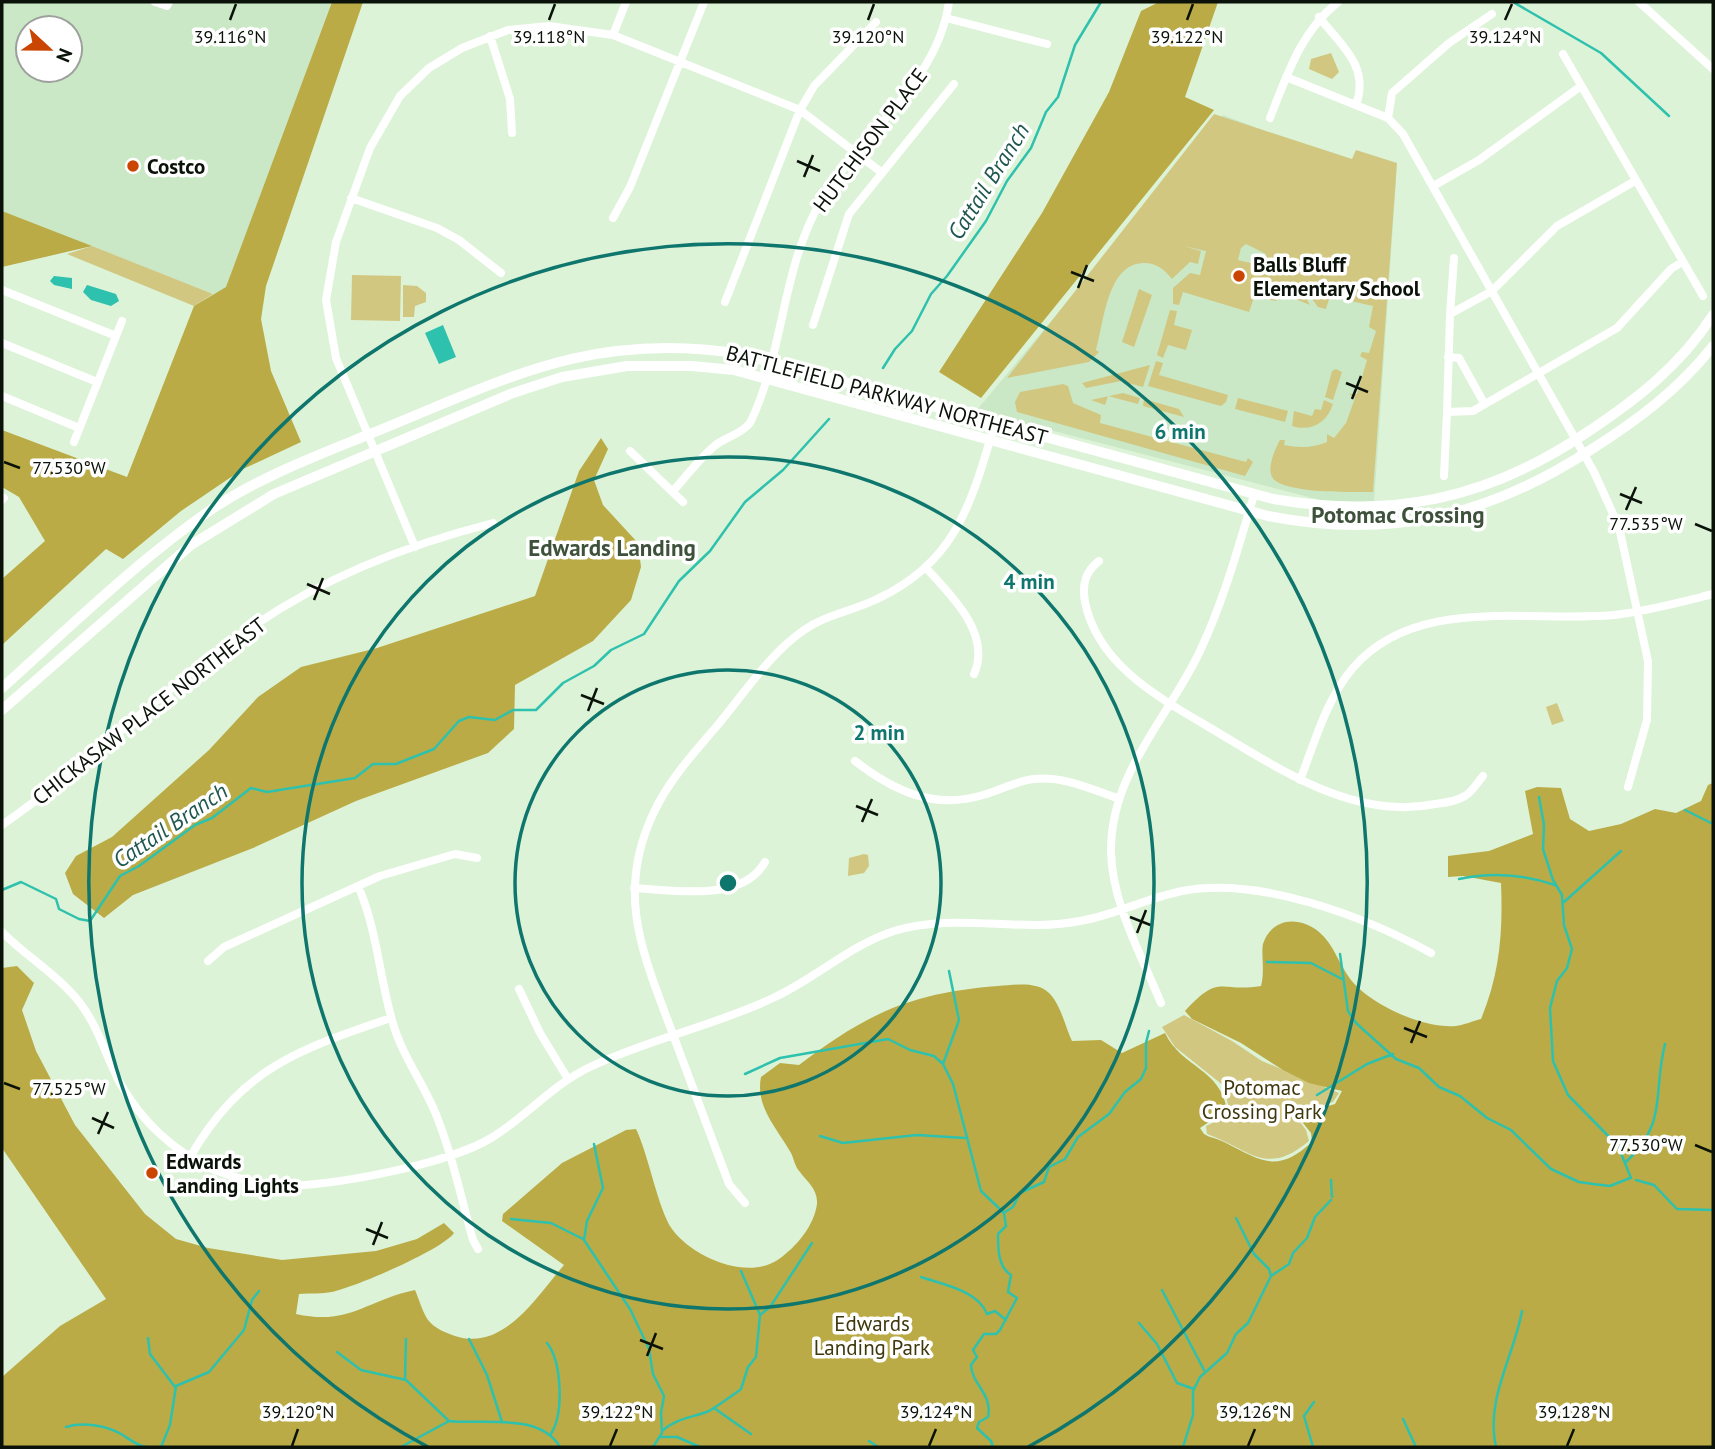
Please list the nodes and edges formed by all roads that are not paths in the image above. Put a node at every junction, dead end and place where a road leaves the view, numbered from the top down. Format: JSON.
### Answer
{"nodes":[{"id":1,"x":155,"y":2,"type":"edge"},
{"id":2,"x":169,"y":2,"type":"edge"},
{"id":3,"x":626,"y":2,"type":"edge"},
{"id":4,"x":704,"y":2,"type":"edge"},
{"id":5,"x":949,"y":2,"type":"edge"},
{"id":6,"x":1338,"y":2,"type":"edge"},
{"id":7,"x":1639,"y":2,"type":"edge"},
{"id":8,"x":1658,"y":2,"type":"edge"},
{"id":9,"x":1652,"y":10,"type":"junction"},
{"id":10,"x":1492,"y":14,"type":"dead end"},
{"id":11,"x":1319,"y":17,"type":"junction"},
{"id":12,"x":946,"y":18,"type":"junction"},
{"id":13,"x":876,"y":22,"type":"dead end"},
{"id":14,"x":613,"y":35,"type":"junction"},
{"id":15,"x":490,"y":36,"type":"junction"},
{"id":16,"x":1047,"y":44,"type":"dead end"},
{"id":17,"x":1563,"y":54,"type":"dead end"},
{"id":18,"x":680,"y":62,"type":"junction"},
{"id":19,"x":1713,"y":69,"type":"edge"},
{"id":20,"x":1286,"y":77,"type":"junction"},
{"id":21,"x":954,"y":84,"type":"dead end"},
{"id":22,"x":1581,"y":86,"type":"junction"},
{"id":23,"x":1356,"y":105,"type":"junction"},
{"id":24,"x":800,"y":110,"type":"junction"},
{"id":25,"x":1270,"y":118,"type":"dead end"},
{"id":26,"x":1388,"y":118,"type":"junction"},
{"id":27,"x":512,"y":133,"type":"dead end"},
{"id":28,"x":856,"y":153,"type":"junction"},
{"id":29,"x":881,"y":172,"type":"junction"},
{"id":30,"x":1635,"y":181,"type":"junction"},
{"id":31,"x":1435,"y":185,"type":"junction"},
{"id":32,"x":351,"y":198,"type":"junction"},
{"id":33,"x":613,"y":218,"type":"dead end"},
{"id":34,"x":1454,"y":258,"type":"dead end"},
{"id":35,"x":1682,"y":262,"type":"junction"},
{"id":36,"x":501,"y":273,"type":"dead end"},
{"id":37,"x":2,"y":290,"type":"edge"},
{"id":38,"x":1492,"y":291,"type":"junction"},
{"id":39,"x":1703,"y":296,"type":"dead end"},
{"id":40,"x":725,"y":302,"type":"dead end"},
{"id":41,"x":1450,"y":314,"type":"junction"},
{"id":42,"x":1713,"y":315,"type":"edge"},
{"id":43,"x":122,"y":321,"type":"dead end"},
{"id":44,"x":813,"y":325,"type":"dead end"},
{"id":45,"x":116,"y":336,"type":"junction"},
{"id":46,"x":2,"y":343,"type":"edge"},
{"id":47,"x":1713,"y":346,"type":"edge"},
{"id":48,"x":1448,"y":357,"type":"junction"},
{"id":49,"x":770,"y":360,"type":"junction"},
{"id":50,"x":1539,"y":373,"type":"junction"},
{"id":51,"x":765,"y":378,"type":"junction"},
{"id":52,"x":97,"y":382,"type":"junction"},
{"id":53,"x":2,"y":396,"type":"edge"},
{"id":54,"x":1484,"y":403,"type":"junction"},
{"id":55,"x":1447,"y":412,"type":"junction"},
{"id":56,"x":995,"y":423,"type":"junction"},
{"id":57,"x":79,"y":428,"type":"junction"},
{"id":58,"x":368,"y":435,"type":"junction"},
{"id":59,"x":990,"y":440,"type":"junction"},
{"id":60,"x":1577,"y":440,"type":"junction"},
{"id":61,"x":74,"y":442,"type":"dead end"},
{"id":62,"x":630,"y":451,"type":"dead end"},
{"id":63,"x":374,"y":452,"type":"junction"},
{"id":64,"x":1584,"y":455,"type":"junction"},
{"id":65,"x":1444,"y":476,"type":"dead end"},
{"id":66,"x":673,"y":491,"type":"junction"},
{"id":67,"x":1254,"y":495,"type":"junction"},
{"id":68,"x":683,"y":502,"type":"dead end"},
{"id":69,"x":1249,"y":511,"type":"junction"},
{"id":70,"x":493,"y":523,"type":"dead end"},
{"id":71,"x":415,"y":547,"type":"junction"},
{"id":72,"x":1099,"y":561,"type":"dead end"},
{"id":73,"x":926,"y":568,"type":"junction"},
{"id":74,"x":1713,"y":594,"type":"edge"},
{"id":75,"x":1639,"y":611,"type":"junction"},
{"id":76,"x":974,"y":674,"type":"dead end"},
{"id":77,"x":2,"y":688,"type":"edge"},
{"id":78,"x":1171,"y":704,"type":"junction"},
{"id":79,"x":2,"y":710,"type":"edge"},
{"id":80,"x":855,"y":761,"type":"dead end"},
{"id":81,"x":1483,"y":776,"type":"dead end"},
{"id":82,"x":1300,"y":779,"type":"junction"},
{"id":83,"x":1628,"y":787,"type":"dead end"},
{"id":84,"x":1117,"y":798,"type":"junction"},
{"id":85,"x":2,"y":825,"type":"edge"},
{"id":86,"x":477,"y":858,"type":"dead end"},
{"id":87,"x":765,"y":862,"type":"dead end"},
{"id":88,"x":358,"y":886,"type":"junction"},
{"id":89,"x":635,"y":888,"type":"junction"},
{"id":90,"x":1123,"y":909,"type":"junction"},
{"id":91,"x":2,"y":932,"type":"edge"},
{"id":92,"x":1430,"y":953,"type":"dead end"},
{"id":93,"x":208,"y":961,"type":"dead end"},
{"id":94,"x":519,"y":989,"type":"dead end"},
{"id":95,"x":1161,"y":1003,"type":"dead end"},
{"id":96,"x":391,"y":1018,"type":"junction"},
{"id":97,"x":674,"y":1035,"type":"junction"},
{"id":98,"x":568,"y":1079,"type":"junction"},
{"id":99,"x":190,"y":1157,"type":"junction"},
{"id":100,"x":451,"y":1157,"type":"junction"},
{"id":101,"x":745,"y":1203,"type":"dead end"},
{"id":102,"x":478,"y":1249,"type":"dead end"}],
"edges":[{"from":1,"to":2,"type":"street"},
{"from":3,"to":14,"type":"street"},
{"from":4,"to":18,"type":"street"},
{"from":5,"to":12,"type":"street","name":"HUTCHISON PLACE"},
{"from":6,"to":11,"type":"street"},
{"from":7,"to":9,"type":"street"},
{"from":8,"to":9,"type":"street"},
{"from":9,"to":19,"type":"street"},
{"from":10,"to":26,"type":"street"},
{"from":11,"to":20,"type":"street"},
{"from":11,"to":23,"type":"street"},
{"from":12,"to":16,"type":"street"},
{"from":12,"to":28,"type":"street","name":"HUTCHISON PLACE"},
{"from":13,"to":24,"type":"street"},
{"from":14,"to":15,"type":"street"},
{"from":14,"to":18,"type":"street"},
{"from":15,"to":27,"type":"street"},
{"from":15,"to":32,"type":"street"},
{"from":17,"to":22,"type":"street"},
{"from":18,"to":24,"type":"street"},
{"from":18,"to":33,"type":"street"},
{"from":20,"to":23,"type":"street"},
{"from":20,"to":25,"type":"street"},
{"from":21,"to":29,"type":"street"},
{"from":22,"to":30,"type":"street"},
{"from":22,"to":31,"type":"street"},
{"from":23,"to":26,"type":"street"},
{"from":24,"to":28,"type":"street"},
{"from":24,"to":40,"type":"street"},
{"from":26,"to":31,"type":"street"},
{"from":28,"to":29,"type":"street"},
{"from":28,"to":49,"type":"street","name":"HUTCHISON PLACE"},
{"from":29,"to":44,"type":"street"},
{"from":30,"to":35,"type":"street"},
{"from":30,"to":38,"type":"street"},
{"from":31,"to":38,"type":"street"},
{"from":32,"to":36,"type":"street"},
{"from":32,"to":58,"type":"street"},
{"from":34,"to":41,"type":"street"},
{"from":35,"to":39,"type":"street"},
{"from":35,"to":50,"type":"street"},
{"from":37,"to":45,"type":"street"},
{"from":38,"to":41,"type":"street"},
{"from":38,"to":50,"type":"street"},
{"from":41,"to":48,"type":"street"},
{"from":42,"to":60,"type":"main road","name":"BATTLEFIELD PARKWAY NORTHEAST"},
{"from":43,"to":45,"type":"street"},
{"from":45,"to":52,"type":"street"},
{"from":46,"to":52,"type":"street"},
{"from":47,"to":64,"type":"main road","name":"BATTLEFIELD PARKWAY NORTHEAST"},
{"from":48,"to":54,"type":"street"},
{"from":48,"to":55,"type":"street"},
{"from":49,"to":51,"type":"street","name":"HUTCHISON PLACE"},
{"from":49,"to":56,"type":"main road","name":"BATTLEFIELD PARKWAY NORTHEAST"},
{"from":49,"to":58,"type":"main road","name":"BATTLEFIELD PARKWAY NORTHEAST"},
{"from":50,"to":54,"type":"street"},
{"from":50,"to":60,"type":"street"},
{"from":51,"to":59,"type":"main road","name":"BATTLEFIELD PARKWAY NORTHEAST"},
{"from":51,"to":63,"type":"main road","name":"BATTLEFIELD PARKWAY NORTHEAST"},
{"from":51,"to":66,"type":"street","name":"HUTCHISON PLACE"},
{"from":52,"to":57,"type":"street"},
{"from":53,"to":57,"type":"street"},
{"from":54,"to":55,"type":"street"},
{"from":55,"to":65,"type":"street"},
{"from":56,"to":59,"type":"street"},
{"from":56,"to":67,"type":"main road","name":"BATTLEFIELD PARKWAY NORTHEAST"},
{"from":57,"to":61,"type":"street"},
{"from":58,"to":63,"type":"street"},
{"from":58,"to":77,"type":"main road","name":"BATTLEFIELD PARKWAY NORTHEAST"},
{"from":59,"to":69,"type":"main road","name":"BATTLEFIELD PARKWAY NORTHEAST"},
{"from":59,"to":73,"type":"street"},
{"from":60,"to":64,"type":"street"},
{"from":60,"to":67,"type":"main road","name":"BATTLEFIELD PARKWAY NORTHEAST"},
{"from":62,"to":66,"type":"street"},
{"from":63,"to":71,"type":"street"},
{"from":63,"to":79,"type":"main road","name":"BATTLEFIELD PARKWAY NORTHEAST"},
{"from":64,"to":69,"type":"main road","name":"BATTLEFIELD PARKWAY NORTHEAST"},
{"from":64,"to":75,"type":"street"},
{"from":66,"to":68,"type":"street"},
{"from":67,"to":69,"type":"street"},
{"from":69,"to":78,"type":"street"},
{"from":70,"to":71,"type":"street","name":"CHICKASAW PLACE NORTHEAST"},
{"from":71,"to":85,"type":"street","name":"CHICKASAW PLACE NORTHEAST"},
{"from":72,"to":78,"type":"street"},
{"from":73,"to":76,"type":"street"},
{"from":73,"to":89,"type":"street"},
{"from":74,"to":75,"type":"street"},
{"from":75,"to":82,"type":"street"},
{"from":75,"to":83,"type":"street"},
{"from":78,"to":82,"type":"street"},
{"from":78,"to":84,"type":"street"},
{"from":80,"to":84,"type":"street"},
{"from":81,"to":82,"type":"street"},
{"from":84,"to":90,"type":"street"},
{"from":86,"to":88,"type":"street"},
{"from":87,"to":89,"type":"street"},
{"from":88,"to":93,"type":"street"},
{"from":88,"to":96,"type":"street"},
{"from":89,"to":97,"type":"street"},
{"from":90,"to":92,"type":"street"},
{"from":90,"to":95,"type":"street"},
{"from":90,"to":97,"type":"street"},
{"from":91,"to":99,"type":"street"},
{"from":94,"to":98,"type":"street"},
{"from":96,"to":99,"type":"street"},
{"from":96,"to":100,"type":"street"},
{"from":97,"to":98,"type":"street"},
{"from":97,"to":101,"type":"street"},
{"from":98,"to":100,"type":"street"},
{"from":99,"to":100,"type":"street"},
{"from":100,"to":102,"type":"street"}]}
